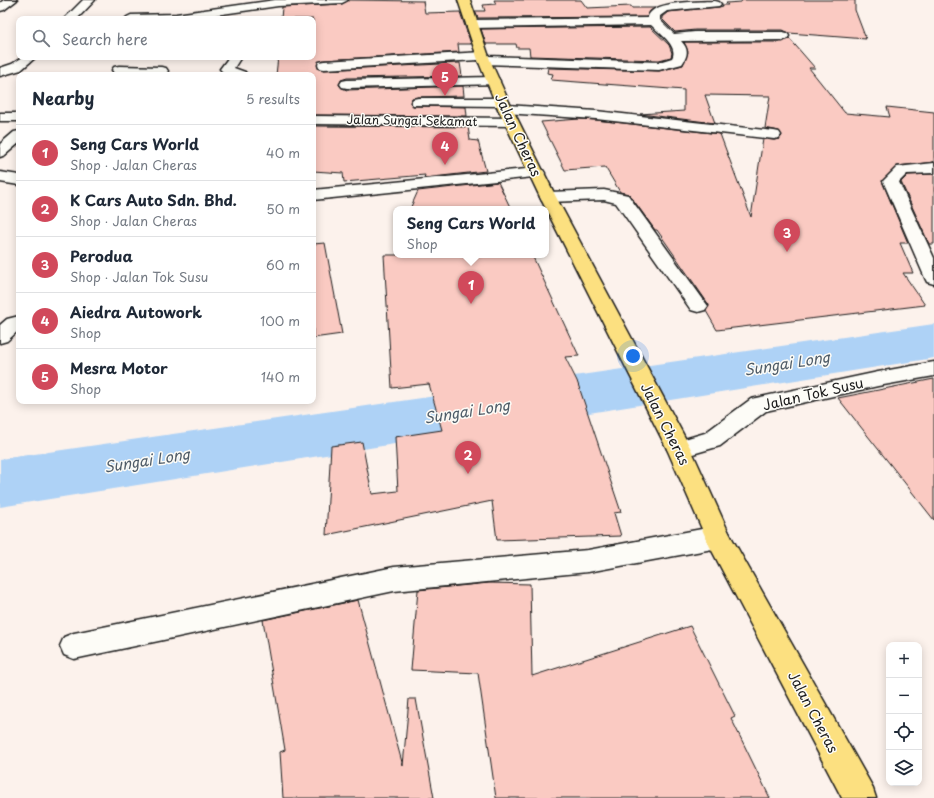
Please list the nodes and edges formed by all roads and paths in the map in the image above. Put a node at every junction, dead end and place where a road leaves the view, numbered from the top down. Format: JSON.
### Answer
{"nodes":[{"id":1,"x":11,"y":0,"type":"edge"},
{"id":2,"x":89,"y":0,"type":"edge"},
{"id":3,"x":342,"y":0,"type":"edge"},
{"id":4,"x":464,"y":0,"type":"edge"},
{"id":5,"x":715,"y":4,"type":"dead end"},
{"id":6,"x":0,"y":8,"type":"edge"},
{"id":7,"x":73,"y":16,"type":"edge"},
{"id":8,"x":183,"y":16,"type":"edge"},
{"id":9,"x":654,"y":20,"type":"junction"},
{"id":10,"x":472,"y":24,"type":"junction"},
{"id":11,"x":783,"y":36,"type":"dead end"},
{"id":12,"x":671,"y":38,"type":"junction"},
{"id":13,"x":483,"y":58,"type":"junction"},
{"id":14,"x":27,"y":60,"type":"edge"},
{"id":15,"x":233,"y":60,"type":"edge"},
{"id":16,"x":324,"y":65,"type":"dead end"},
{"id":17,"x":162,"y":69,"type":"edge"},
{"id":18,"x":119,"y":70,"type":"dead end"},
{"id":19,"x":0,"y":72,"type":"edge"},
{"id":20,"x":230,"y":72,"type":"edge"},
{"id":21,"x":493,"y":81,"type":"junction"},
{"id":22,"x":347,"y":84,"type":"dead end"},
{"id":23,"x":418,"y":102,"type":"dead end"},
{"id":24,"x":506,"y":111,"type":"junction"},
{"id":25,"x":0,"y":117,"type":"edge"},
{"id":26,"x":16,"y":117,"type":"edge"},
{"id":27,"x":316,"y":120,"type":"edge"},
{"id":28,"x":774,"y":135,"type":"dead end"},
{"id":29,"x":16,"y":138,"type":"edge"},
{"id":30,"x":0,"y":152,"type":"edge"},
{"id":31,"x":934,"y":168,"type":"edge"},
{"id":32,"x":537,"y":174,"type":"junction"},
{"id":33,"x":0,"y":177,"type":"edge"},
{"id":34,"x":16,"y":180,"type":"edge"},
{"id":35,"x":316,"y":196,"type":"edge"},
{"id":36,"x":548,"y":197,"type":"junction"},
{"id":37,"x":934,"y":278,"type":"edge"},
{"id":38,"x":698,"y":306,"type":"dead end"},
{"id":39,"x":16,"y":323,"type":"edge"},
{"id":40,"x":0,"y":336,"type":"edge"},
{"id":41,"x":934,"y":369,"type":"edge"},
{"id":42,"x":679,"y":449,"type":"junction"},
{"id":43,"x":718,"y":537,"type":"junction"},
{"id":44,"x":74,"y":646,"type":"dead end"},
{"id":45,"x":860,"y":798,"type":"edge"}],
"edges":[{"from":1,"to":6,"type":"street"},
{"from":2,"to":7,"type":"street"},
{"from":3,"to":8,"type":"street"},
{"from":4,"to":10,"type":"main road","name":"Jalan Cheras"},
{"from":5,"to":9,"type":"street"},
{"from":9,"to":10,"type":"street"},
{"from":9,"to":12,"type":"street"},
{"from":10,"to":13,"type":"main road","name":"Jalan Cheras"},
{"from":11,"to":12,"type":"street"},
{"from":12,"to":13,"type":"street"},
{"from":13,"to":16,"type":"street"},
{"from":13,"to":21,"type":"main road","name":"Jalan Cheras"},
{"from":14,"to":19,"type":"street"},
{"from":15,"to":20,"type":"street"},
{"from":17,"to":18,"type":"street"},
{"from":21,"to":22,"type":"street"},
{"from":21,"to":24,"type":"main road","name":"Jalan Cheras"},
{"from":23,"to":24,"type":"street"},
{"from":24,"to":27,"type":"street","name":"Jalan Sungai Sekamat"},
{"from":24,"to":28,"type":"street"},
{"from":24,"to":32,"type":"main road","name":"Jalan Cheras"},
{"from":25,"to":26,"type":"street"},
{"from":29,"to":30,"type":"street"},
{"from":31,"to":37,"type":"street"},
{"from":32,"to":35,"type":"street"},
{"from":32,"to":36,"type":"main road","name":"Jalan Cheras"},
{"from":33,"to":34,"type":"street"},
{"from":36,"to":38,"type":"street"},
{"from":36,"to":42,"type":"main road","name":"Jalan Cheras"},
{"from":39,"to":40,"type":"street"},
{"from":41,"to":42,"type":"street","name":"Jalan Tok Susu"},
{"from":42,"to":43,"type":"main road","name":"Jalan Cheras"},
{"from":43,"to":44,"type":"street"},
{"from":43,"to":45,"type":"main road","name":"Jalan Cheras"}]}
